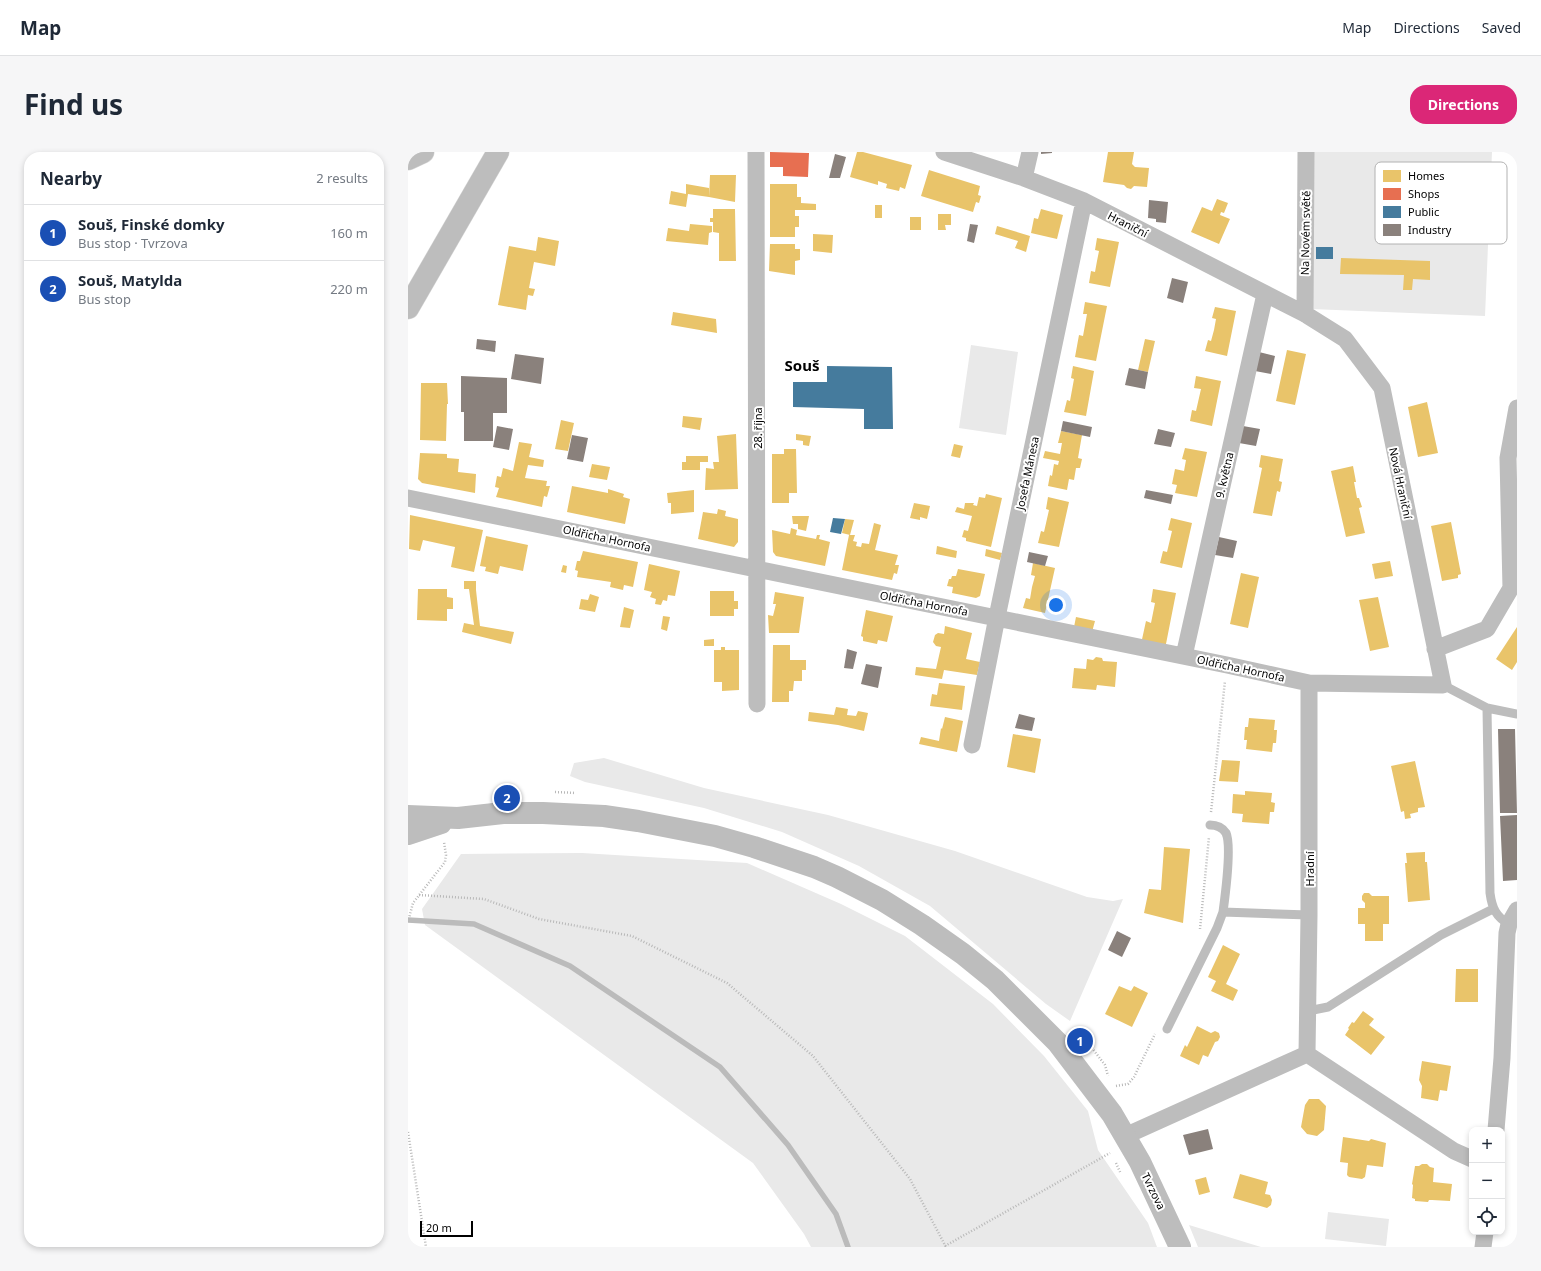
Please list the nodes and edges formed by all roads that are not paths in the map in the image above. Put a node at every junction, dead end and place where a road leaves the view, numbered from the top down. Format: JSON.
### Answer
{"nodes":[{"id":1,"x":411,"y":152,"type":"edge"},
{"id":2,"x":423,"y":152,"type":"edge"},
{"id":3,"x":498,"y":152,"type":"edge"},
{"id":4,"x":756,"y":152,"type":"edge"},
{"id":5,"x":944,"y":152,"type":"edge"},
{"id":6,"x":1030,"y":152,"type":"edge"},
{"id":7,"x":1306,"y":152,"type":"edge"},
{"id":8,"x":408,"y":158,"type":"edge"},
{"id":9,"x":1024,"y":178,"type":"junction"},
{"id":10,"x":1084,"y":201,"type":"junction"},
{"id":11,"x":1265,"y":294,"type":"junction"},
{"id":12,"x":408,"y":308,"type":"edge"},
{"id":13,"x":1305,"y":314,"type":"junction"},
{"id":14,"x":1517,"y":408,"type":"edge"},
{"id":15,"x":408,"y":498,"type":"edge"},
{"id":16,"x":757,"y":569,"type":"junction"},
{"id":17,"x":997,"y":617,"type":"junction"},
{"id":18,"x":1435,"y":649,"type":"junction"},
{"id":19,"x":1184,"y":656,"type":"junction"},
{"id":20,"x":1309,"y":683,"type":"junction"},
{"id":21,"x":1443,"y":685,"type":"junction"},
{"id":22,"x":758,"y":704,"type":"dead end"},
{"id":23,"x":1487,"y":708,"type":"junction"},
{"id":24,"x":1517,"y":714,"type":"edge"},
{"id":25,"x":972,"y":745,"type":"dead end"},
{"id":26,"x":408,"y":816,"type":"edge"},
{"id":27,"x":458,"y":818,"type":"junction"},
{"id":28,"x":1210,"y":825,"type":"road end"},
{"id":29,"x":408,"y":834,"type":"edge"},
{"id":30,"x":1493,"y":909,"type":"junction"},
{"id":31,"x":1223,"y":912,"type":"junction"},
{"id":32,"x":1309,"y":915,"type":"junction"},
{"id":33,"x":1513,"y":917,"type":"edge"},
{"id":34,"x":1308,"y":1012,"type":"junction"},
{"id":35,"x":1162,"y":1029,"type":"road end"},
{"id":36,"x":1307,"y":1054,"type":"junction"},
{"id":37,"x":1496,"y":1127,"type":"edge"},
{"id":38,"x":1125,"y":1136,"type":"junction"},
{"id":39,"x":1469,"y":1158,"type":"edge"},
{"id":40,"x":1485,"y":1235,"type":"edge"},
{"id":41,"x":1180,"y":1247,"type":"edge"},
{"id":42,"x":1483,"y":1247,"type":"edge"}],
"edges":[{"from":1,"to":8,"type":"main road"},
{"from":2,"to":8,"type":"main road"},
{"from":3,"to":12,"type":"main road"},
{"from":4,"to":16,"type":"street","name":"28. října"},
{"from":5,"to":9,"type":"street","name":"Hraniční"},
{"from":6,"to":9,"type":"street"},
{"from":7,"to":13,"type":"street","name":"Na Novém světě"},
{"from":9,"to":10,"type":"street","name":"Hraniční"},
{"from":10,"to":11,"type":"street","name":"Hraniční"},
{"from":10,"to":17,"type":"street","name":"Josefa Mánesa"},
{"from":11,"to":13,"type":"street","name":"Hraniční"},
{"from":11,"to":19,"type":"street","name":"9. května"},
{"from":13,"to":18,"type":"street","name":"Nová Hraniční"},
{"from":14,"to":18,"type":"street"},
{"from":15,"to":16,"type":"street","name":"Oldřicha Hornofa"},
{"from":16,"to":17,"type":"street","name":"Oldřicha Hornofa"},
{"from":16,"to":22,"type":"street","name":"28. října"},
{"from":17,"to":19,"type":"street","name":"Oldřicha Hornofa"},
{"from":17,"to":25,"type":"street","name":"Josefa Mánesa"},
{"from":18,"to":21,"type":"street","name":"Nová Hraniční"},
{"from":19,"to":20,"type":"street","name":"Oldřicha Hornofa"},
{"from":20,"to":21,"type":"street","name":"Oldřicha Hornofa"},
{"from":20,"to":32,"type":"street","name":"Hradní"},
{"from":21,"to":23,"type":"lane"},
{"from":23,"to":24,"type":"lane"},
{"from":23,"to":30,"type":"lane"},
{"from":26,"to":27,"type":"main road"},
{"from":27,"to":29,"type":"main road"},
{"from":27,"to":38,"type":"main road","name":"Tvrzova"},
{"from":28,"to":31,"type":"lane"},
{"from":30,"to":33,"type":"lane"},
{"from":30,"to":34,"type":"lane"},
{"from":31,"to":32,"type":"lane"},
{"from":31,"to":35,"type":"lane"},
{"from":32,"to":34,"type":"street","name":"Hradní"},
{"from":33,"to":37,"type":"street"},
{"from":34,"to":36,"type":"street","name":"Hradní"},
{"from":36,"to":38,"type":"street"},
{"from":36,"to":39,"type":"street"},
{"from":38,"to":41,"type":"main road","name":"Tvrzova"},
{"from":40,"to":42,"type":"street"}]}
